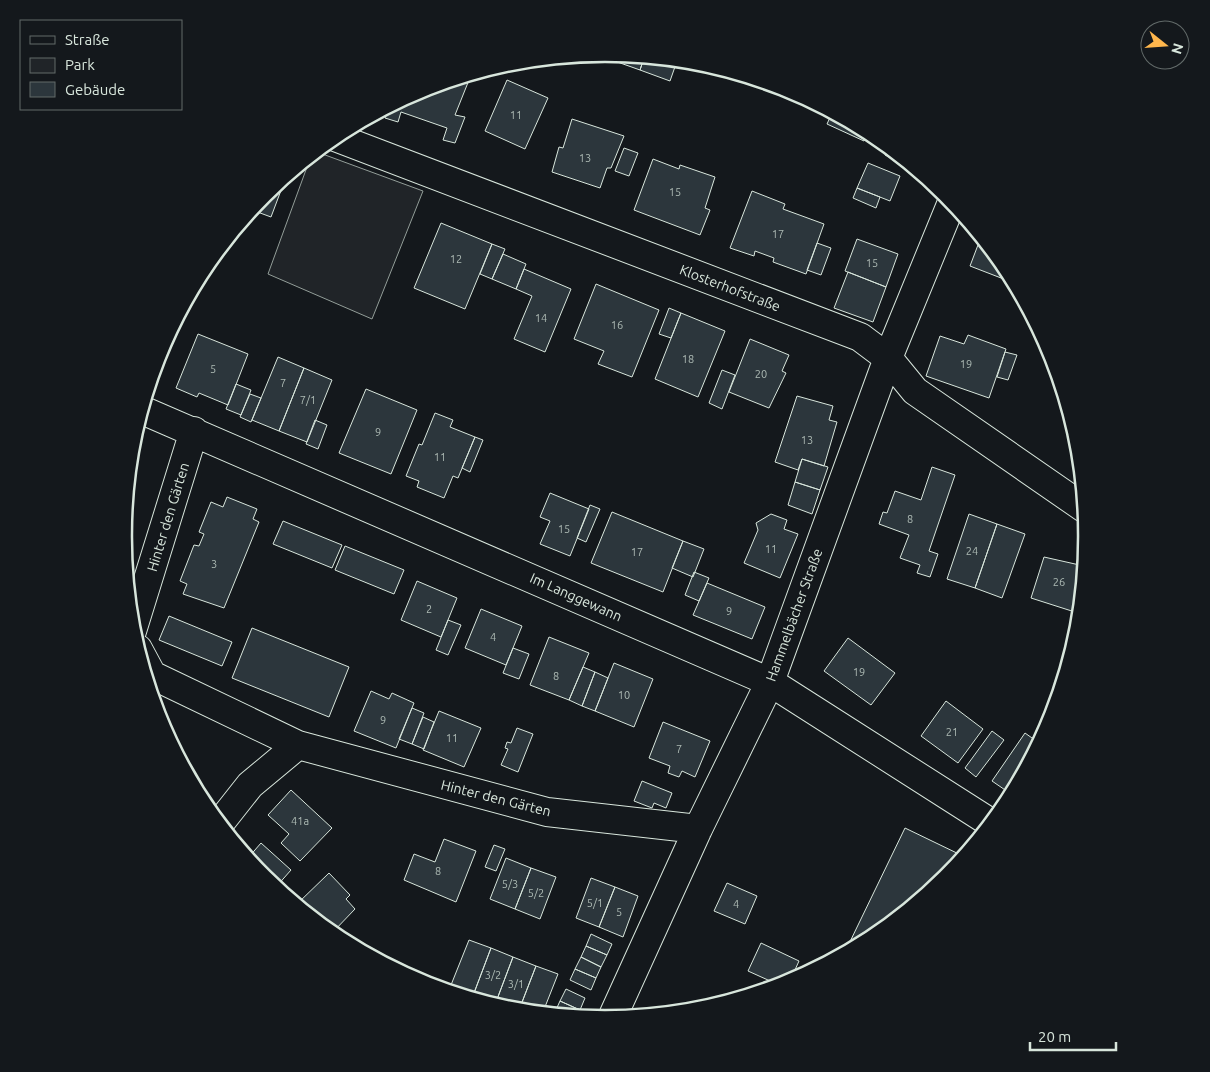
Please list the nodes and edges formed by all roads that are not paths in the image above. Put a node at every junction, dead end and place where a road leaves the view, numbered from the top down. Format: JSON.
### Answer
{"nodes":[{"id":1,"x":344,"y":141,"type":"edge"},
{"id":2,"x":949,"y":210,"type":"edge"},
{"id":3,"x":888,"y":358,"type":"junction"},
{"id":4,"x":148,"y":412,"type":"edge"},
{"id":5,"x":194,"y":431,"type":"junction"},
{"id":6,"x":1077,"y":503,"type":"edge"},
{"id":7,"x":138,"y":611,"type":"edge"},
{"id":8,"x":153,"y":676,"type":"edge"},
{"id":9,"x":770,"y":682,"type":"junction"},
{"id":10,"x":298,"y":746,"type":"junction"},
{"id":11,"x":224,"y":818,"type":"edge"},
{"id":12,"x":985,"y":819,"type":"edge"},
{"id":13,"x":698,"y":829,"type":"junction"},
{"id":14,"x":616,"y":1009,"type":"edge"}],
"edges":[{"from":1,"to":3,"type":"street","name":"Klosterhofstraße"},
{"from":2,"to":3,"type":"street","name":"Hammelbächer Straße"},
{"from":3,"to":6,"type":"street","name":"Klosterhofstraße"},
{"from":3,"to":9,"type":"street","name":"Hammelbächer Straße"},
{"from":4,"to":5,"type":"street","name":"Im Langgewann"},
{"from":5,"to":7,"type":"street","name":"Hinter den Gärten"},
{"from":5,"to":9,"type":"street","name":"Im Langgewann"},
{"from":8,"to":10,"type":"street","name":"Hinter den Gärten"},
{"from":9,"to":12,"type":"street","name":"Im Langgewann"},
{"from":9,"to":13,"type":"street","name":"Hammelbächer Straße"},
{"from":10,"to":11,"type":"street"},
{"from":10,"to":13,"type":"street","name":"Hinter den Gärten"},
{"from":13,"to":14,"type":"street","name":"Hammelbächer Straße"}]}
